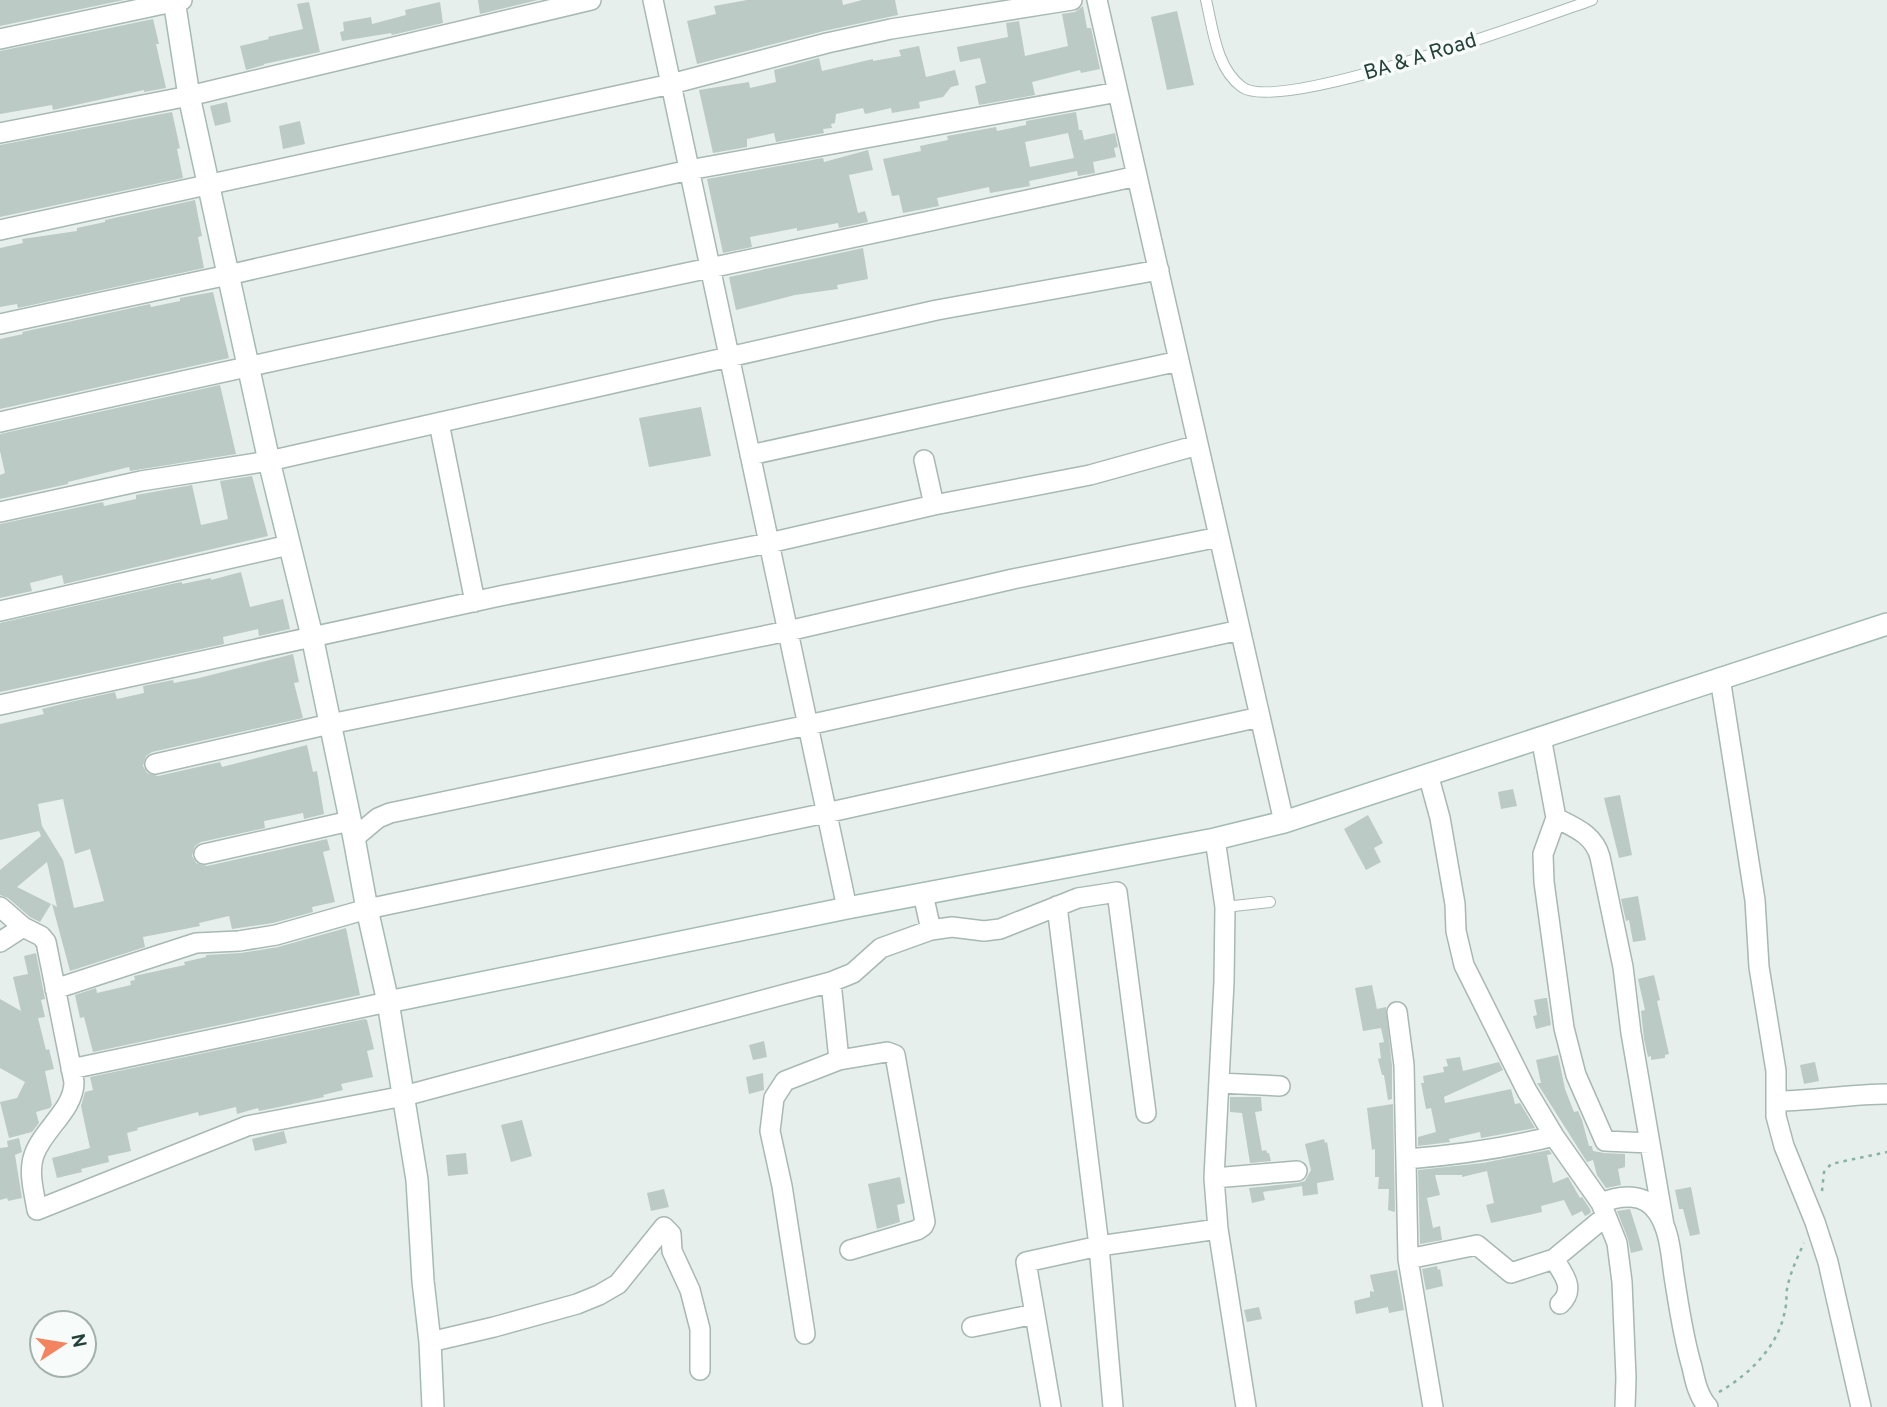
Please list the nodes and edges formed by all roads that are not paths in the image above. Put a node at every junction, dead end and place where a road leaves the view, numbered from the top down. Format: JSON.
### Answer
{"nodes":[{"id":1,"x":591,"y":0,"type":"edge"},
{"id":2,"x":653,"y":0,"type":"edge"},
{"id":3,"x":1072,"y":0,"type":"edge"},
{"id":4,"x":1097,"y":0,"type":"edge"},
{"id":5,"x":1206,"y":0,"type":"edge"},
{"id":6,"x":1592,"y":0,"type":"edge"},
{"id":7,"x":177,"y":1,"type":"edge"},
{"id":8,"x":0,"y":39,"type":"edge"},
{"id":9,"x":671,"y":84,"type":"junction"},
{"id":10,"x":1118,"y":92,"type":"junction"},
{"id":11,"x":189,"y":96,"type":"junction"},
{"id":12,"x":0,"y":133,"type":"edge"},
{"id":13,"x":689,"y":170,"type":"junction"},
{"id":14,"x":1137,"y":176,"type":"junction"},
{"id":15,"x":210,"y":183,"type":"junction"},
{"id":16,"x":0,"y":230,"type":"edge"},
{"id":17,"x":710,"y":268,"type":"junction"},
{"id":18,"x":1159,"y":270,"type":"junction"},
{"id":19,"x":228,"y":275,"type":"junction"},
{"id":20,"x":0,"y":324,"type":"edge"},
{"id":21,"x":729,"y":358,"type":"junction"},
{"id":22,"x":1179,"y":361,"type":"junction"},
{"id":23,"x":249,"y":364,"type":"junction"},
{"id":24,"x":0,"y":422,"type":"edge"},
{"id":25,"x":439,"y":423,"type":"junction"},
{"id":26,"x":1198,"y":445,"type":"junction"},
{"id":27,"x":750,"y":455,"type":"junction"},
{"id":28,"x":924,"y":460,"type":"dead end"},
{"id":29,"x":269,"y":461,"type":"junction"},
{"id":30,"x":934,"y":505,"type":"junction"},
{"id":31,"x":0,"y":512,"type":"edge"},
{"id":32,"x":1219,"y":537,"type":"junction"},
{"id":33,"x":769,"y":543,"type":"junction"},
{"id":34,"x":289,"y":545,"type":"junction"},
{"id":35,"x":475,"y":602,"type":"junction"},
{"id":36,"x":0,"y":611,"type":"edge"},
{"id":37,"x":1887,"y":624,"type":"edge"},
{"id":38,"x":1240,"y":630,"type":"junction"},
{"id":39,"x":788,"y":631,"type":"junction"},
{"id":40,"x":312,"y":636,"type":"junction"},
{"id":41,"x":1720,"y":678,"type":"junction"},
{"id":42,"x":0,"y":705,"type":"edge"},
{"id":43,"x":1260,"y":717,"type":"junction"},
{"id":44,"x":330,"y":724,"type":"junction"},
{"id":45,"x":808,"y":725,"type":"junction"},
{"id":46,"x":1541,"y":737,"type":"junction"},
{"id":47,"x":155,"y":764,"type":"dead end"},
{"id":48,"x":1428,"y":774,"type":"junction"},
{"id":49,"x":826,"y":813,"type":"junction"},
{"id":50,"x":1556,"y":818,"type":"junction"},
{"id":51,"x":1284,"y":822,"type":"junction"},
{"id":52,"x":352,"y":830,"type":"junction"},
{"id":53,"x":1215,"y":839,"type":"junction"},
{"id":54,"x":204,"y":854,"type":"dead end"},
{"id":55,"x":1078,"y":864,"type":"junction"},
{"id":56,"x":923,"y":894,"type":"junction"},
{"id":57,"x":1078,"y":898,"type":"junction"},
{"id":58,"x":1270,"y":902,"type":"dead end"},
{"id":59,"x":1057,"y":906,"type":"junction"},
{"id":60,"x":0,"y":907,"type":"edge"},
{"id":61,"x":1225,"y":907,"type":"junction"},
{"id":62,"x":847,"y":908,"type":"junction"},
{"id":63,"x":367,"y":909,"type":"junction"},
{"id":64,"x":23,"y":927,"type":"junction"},
{"id":65,"x":931,"y":930,"type":"junction"},
{"id":66,"x":0,"y":942,"type":"edge"},
{"id":67,"x":831,"y":982,"type":"junction"},
{"id":68,"x":55,"y":989,"type":"junction"},
{"id":69,"x":388,"y":1002,"type":"junction"},
{"id":70,"x":1397,"y":1012,"type":"dead end"},
{"id":71,"x":839,"y":1060,"type":"junction"},
{"id":72,"x":71,"y":1069,"type":"junction"},
{"id":73,"x":1219,"y":1083,"type":"junction"},
{"id":74,"x":1280,"y":1086,"type":"dead end"},
{"id":75,"x":1887,"y":1094,"type":"edge"},
{"id":76,"x":404,"y":1097,"type":"junction"},
{"id":77,"x":1777,"y":1101,"type":"junction"},
{"id":78,"x":1146,"y":1113,"type":"dead end"},
{"id":79,"x":1554,"y":1136,"type":"junction"},
{"id":80,"x":1650,"y":1143,"type":"junction"},
{"id":81,"x":1407,"y":1159,"type":"junction"},
{"id":82,"x":1297,"y":1171,"type":"dead end"},
{"id":83,"x":1214,"y":1178,"type":"junction"},
{"id":84,"x":1604,"y":1210,"type":"junction"},
{"id":85,"x":1664,"y":1225,"type":"junction"},
{"id":86,"x":1218,"y":1229,"type":"junction"},
{"id":87,"x":1099,"y":1245,"type":"junction"},
{"id":88,"x":850,"y":1250,"type":"dead end"},
{"id":89,"x":1408,"y":1259,"type":"junction"},
{"id":90,"x":1555,"y":1259,"type":"junction"},
{"id":91,"x":1560,"y":1304,"type":"dead end"},
{"id":92,"x":1035,"y":1314,"type":"junction"},
{"id":93,"x":972,"y":1327,"type":"dead end"},
{"id":94,"x":805,"y":1334,"type":"dead end"},
{"id":95,"x":430,"y":1342,"type":"junction"},
{"id":96,"x":700,"y":1370,"type":"dead end"},
{"id":97,"x":1705,"y":1404,"type":"edge"},
{"id":98,"x":433,"y":1407,"type":"edge"},
{"id":99,"x":1051,"y":1407,"type":"edge"},
{"id":100,"x":1113,"y":1407,"type":"edge"},
{"id":101,"x":1246,"y":1407,"type":"edge"},
{"id":102,"x":1433,"y":1407,"type":"edge"},
{"id":103,"x":1625,"y":1407,"type":"edge"},
{"id":104,"x":1861,"y":1407,"type":"edge"}],
"edges":[{"from":1,"to":11,"type":"street"},
{"from":2,"to":9,"type":"street"},
{"from":3,"to":9,"type":"street"},
{"from":4,"to":10,"type":"street"},
{"from":5,"to":6,"type":"lane","name":"BA & A Road"},
{"from":7,"to":8,"type":"street"},
{"from":7,"to":11,"type":"street"},
{"from":9,"to":13,"type":"street"},
{"from":9,"to":15,"type":"street"},
{"from":10,"to":13,"type":"street"},
{"from":10,"to":14,"type":"street"},
{"from":11,"to":12,"type":"street"},
{"from":11,"to":15,"type":"street"},
{"from":13,"to":17,"type":"street"},
{"from":13,"to":19,"type":"street"},
{"from":14,"to":17,"type":"street"},
{"from":14,"to":18,"type":"street"},
{"from":15,"to":16,"type":"street"},
{"from":15,"to":19,"type":"street"},
{"from":17,"to":21,"type":"street"},
{"from":17,"to":23,"type":"street"},
{"from":18,"to":21,"type":"street"},
{"from":18,"to":22,"type":"street"},
{"from":19,"to":20,"type":"street"},
{"from":19,"to":23,"type":"street"},
{"from":21,"to":25,"type":"street"},
{"from":21,"to":27,"type":"street"},
{"from":22,"to":26,"type":"street"},
{"from":22,"to":27,"type":"street"},
{"from":23,"to":24,"type":"street"},
{"from":23,"to":29,"type":"street"},
{"from":25,"to":29,"type":"street"},
{"from":25,"to":35,"type":"street"},
{"from":26,"to":30,"type":"street"},
{"from":26,"to":32,"type":"street"},
{"from":27,"to":33,"type":"street"},
{"from":28,"to":30,"type":"street"},
{"from":29,"to":31,"type":"street"},
{"from":29,"to":34,"type":"street"},
{"from":30,"to":33,"type":"street"},
{"from":32,"to":38,"type":"street"},
{"from":32,"to":39,"type":"street"},
{"from":33,"to":35,"type":"street"},
{"from":33,"to":39,"type":"street"},
{"from":34,"to":36,"type":"street"},
{"from":34,"to":40,"type":"street"},
{"from":35,"to":40,"type":"street"},
{"from":37,"to":41,"type":"street"},
{"from":38,"to":43,"type":"street"},
{"from":38,"to":45,"type":"street"},
{"from":39,"to":44,"type":"street"},
{"from":39,"to":45,"type":"street"},
{"from":40,"to":42,"type":"street"},
{"from":40,"to":44,"type":"street"},
{"from":41,"to":46,"type":"street"},
{"from":41,"to":77,"type":"street"},
{"from":43,"to":49,"type":"street"},
{"from":43,"to":51,"type":"street"},
{"from":44,"to":47,"type":"street"},
{"from":44,"to":52,"type":"street"},
{"from":45,"to":49,"type":"street"},
{"from":45,"to":52,"type":"street"},
{"from":46,"to":48,"type":"street"},
{"from":46,"to":50,"type":"street"},
{"from":48,"to":51,"type":"street"},
{"from":48,"to":79,"type":"street"},
{"from":49,"to":62,"type":"street"},
{"from":49,"to":63,"type":"street"},
{"from":50,"to":80,"type":"street"},
{"from":50,"to":80,"type":"street"},
{"from":51,"to":53,"type":"street"},
{"from":52,"to":54,"type":"street"},
{"from":52,"to":63,"type":"street"},
{"from":53,"to":55,"type":"street"},
{"from":53,"to":61,"type":"street"},
{"from":55,"to":56,"type":"street"},
{"from":55,"to":57,"type":"street"},
{"from":56,"to":62,"type":"street"},
{"from":56,"to":65,"type":"street"},
{"from":57,"to":59,"type":"street"},
{"from":57,"to":78,"type":"street"},
{"from":58,"to":61,"type":"lane"},
{"from":59,"to":65,"type":"street"},
{"from":59,"to":87,"type":"street"},
{"from":60,"to":64,"type":"street"},
{"from":61,"to":73,"type":"street"},
{"from":62,"to":69,"type":"street"},
{"from":63,"to":68,"type":"street"},
{"from":63,"to":69,"type":"street"},
{"from":64,"to":66,"type":"street"},
{"from":64,"to":68,"type":"street"},
{"from":65,"to":67,"type":"street"},
{"from":67,"to":71,"type":"street"},
{"from":67,"to":76,"type":"street"},
{"from":68,"to":72,"type":"street"},
{"from":69,"to":72,"type":"street"},
{"from":69,"to":76,"type":"street"},
{"from":70,"to":81,"type":"street"},
{"from":71,"to":88,"type":"street"},
{"from":71,"to":94,"type":"street"},
{"from":72,"to":76,"type":"street"},
{"from":73,"to":74,"type":"street"},
{"from":73,"to":83,"type":"street"},
{"from":75,"to":77,"type":"street"},
{"from":76,"to":95,"type":"street"},
{"from":77,"to":104,"type":"street"},
{"from":79,"to":81,"type":"street"},
{"from":79,"to":84,"type":"street"},
{"from":80,"to":85,"type":"street"},
{"from":81,"to":89,"type":"street"},
{"from":82,"to":83,"type":"street"},
{"from":83,"to":86,"type":"street"},
{"from":84,"to":85,"type":"street"},
{"from":84,"to":90,"type":"street"},
{"from":84,"to":103,"type":"street"},
{"from":85,"to":97,"type":"street"},
{"from":86,"to":87,"type":"street"},
{"from":86,"to":101,"type":"street"},
{"from":87,"to":92,"type":"street"},
{"from":87,"to":100,"type":"street"},
{"from":89,"to":90,"type":"street"},
{"from":89,"to":102,"type":"street"},
{"from":90,"to":91,"type":"street"},
{"from":92,"to":93,"type":"street"},
{"from":92,"to":99,"type":"street"},
{"from":95,"to":96,"type":"street"},
{"from":95,"to":98,"type":"street"}]}
